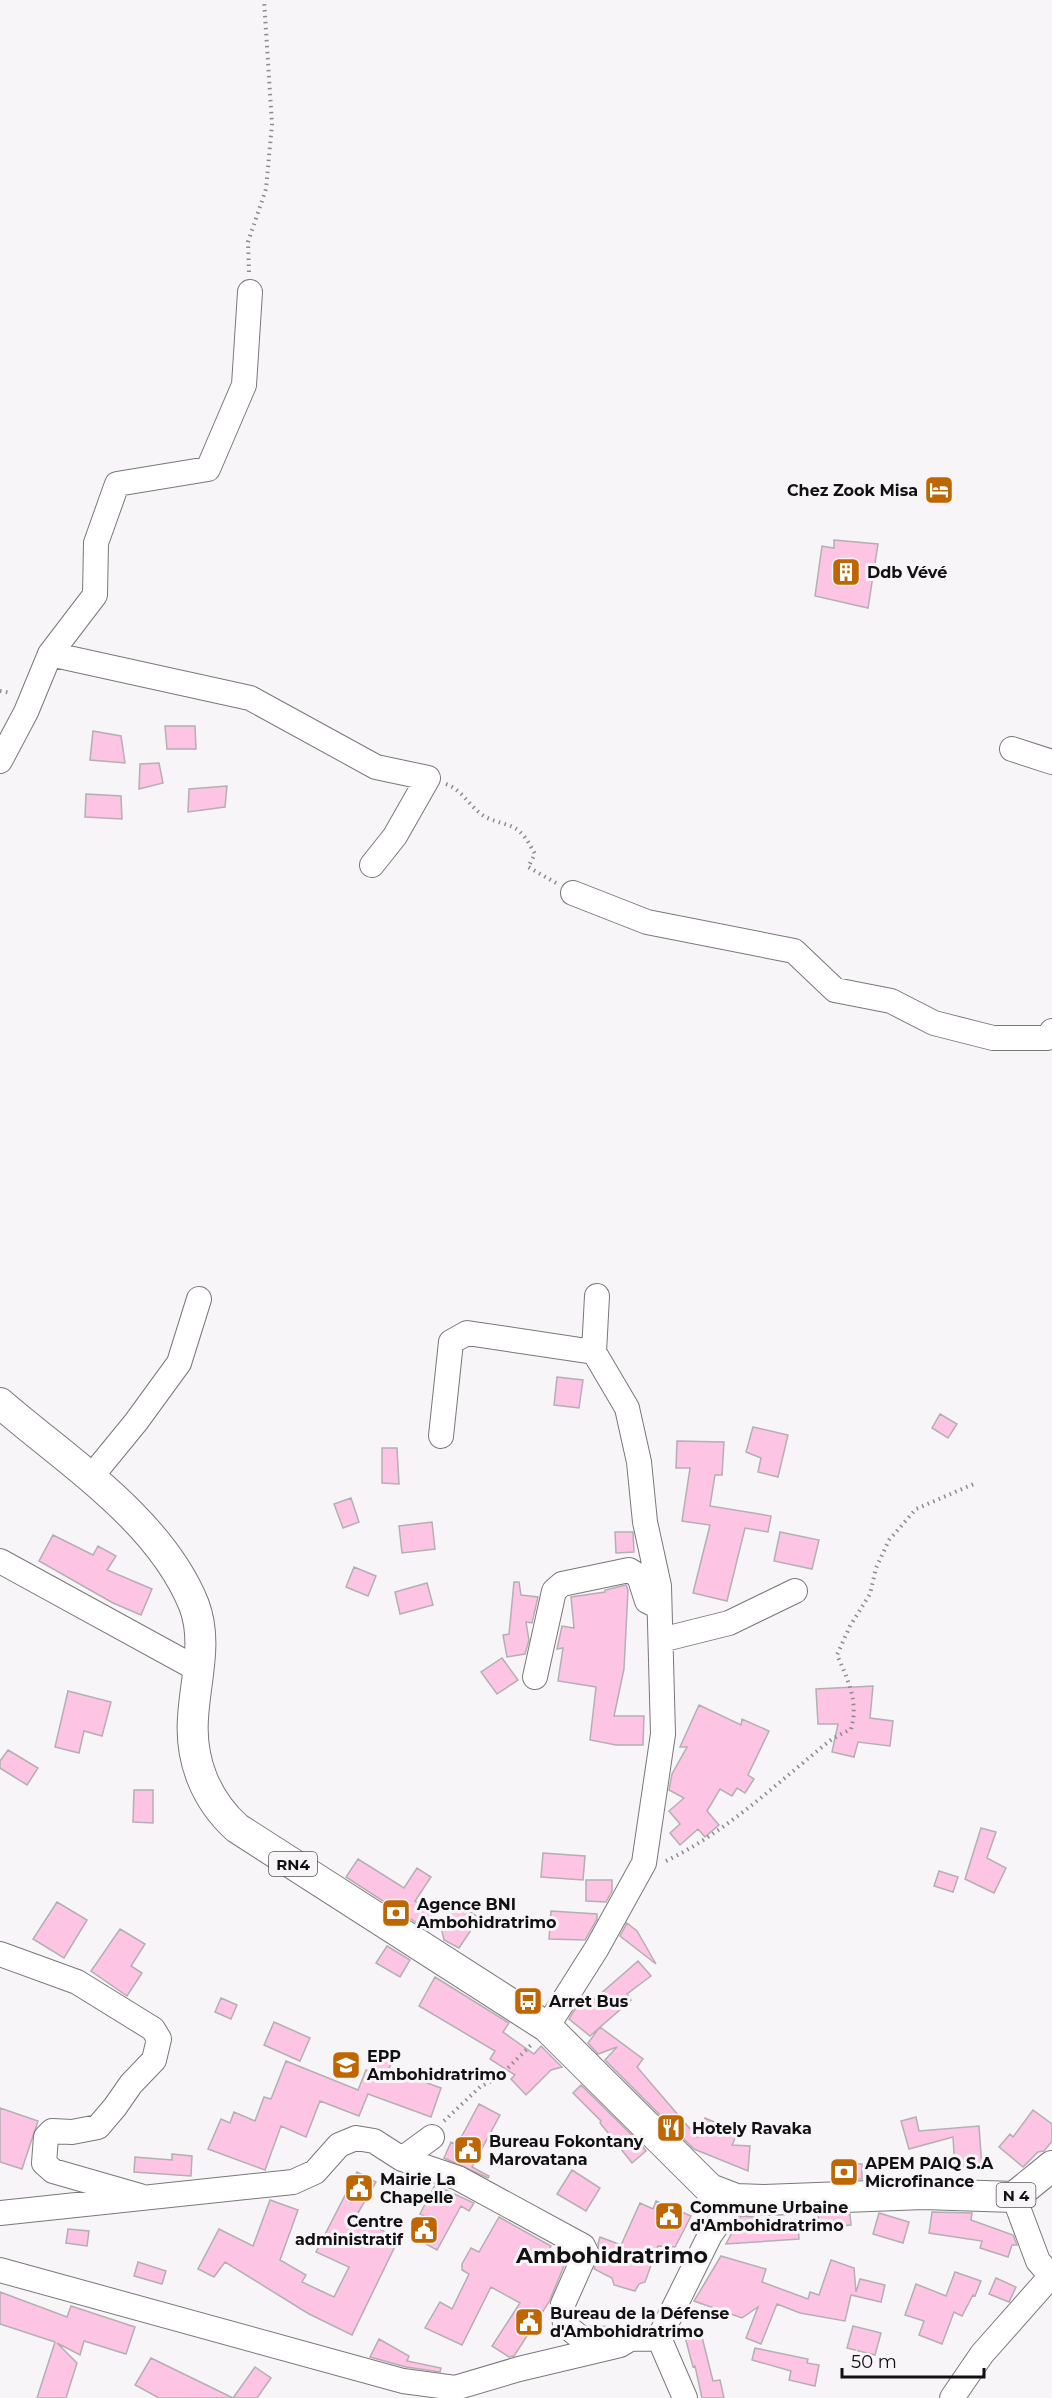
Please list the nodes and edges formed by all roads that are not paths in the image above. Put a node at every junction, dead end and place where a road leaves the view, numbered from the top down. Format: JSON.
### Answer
{"nodes":[{"id":1,"x":250,"y":292,"type":"road end"},
{"id":2,"x":50,"y":654,"type":"junction"},
{"id":3,"x":1012,"y":749,"type":"dead end"},
{"id":4,"x":0,"y":761,"type":"edge"},
{"id":5,"x":1052,"y":762,"type":"edge"},
{"id":6,"x":372,"y":865,"type":"dead end"},
{"id":7,"x":573,"y":893,"type":"dead end"},
{"id":8,"x":1052,"y":1031,"type":"edge"},
{"id":9,"x":597,"y":1296,"type":"dead end"},
{"id":10,"x":199,"y":1299,"type":"dead end"},
{"id":11,"x":594,"y":1352,"type":"junction"},
{"id":12,"x":0,"y":1403,"type":"edge"},
{"id":13,"x":441,"y":1436,"type":"dead end"},
{"id":14,"x":91,"y":1477,"type":"junction"},
{"id":15,"x":0,"y":1561,"type":"edge"},
{"id":16,"x":795,"y":1592,"type":"dead end"},
{"id":17,"x":660,"y":1607,"type":"junction"},
{"id":18,"x":661,"y":1640,"type":"junction"},
{"id":19,"x":199,"y":1670,"type":"junction"},
{"id":20,"x":535,"y":1677,"type":"dead end"},
{"id":21,"x":0,"y":1954,"type":"edge"},
{"id":22,"x":547,"y":2027,"type":"junction"},
{"id":23,"x":432,"y":2137,"type":"road end"},
{"id":24,"x":402,"y":2158,"type":"junction"},
{"id":25,"x":1052,"y":2166,"type":"edge"},
{"id":26,"x":140,"y":2196,"type":"junction"},
{"id":27,"x":736,"y":2196,"type":"junction"},
{"id":28,"x":1014,"y":2197,"type":"junction"},
{"id":29,"x":0,"y":2213,"type":"edge"},
{"id":30,"x":0,"y":2270,"type":"edge"},
{"id":31,"x":659,"y":2338,"type":"junction"},
{"id":32,"x":630,"y":2339,"type":"junction"},
{"id":33,"x":685,"y":2398,"type":"edge"},
{"id":34,"x":952,"y":2398,"type":"edge"}],
"edges":[{"from":1,"to":2,"type":"street"},
{"from":2,"to":4,"type":"street"},
{"from":2,"to":6,"type":"street"},
{"from":3,"to":5,"type":"street"},
{"from":7,"to":8,"type":"street"},
{"from":9,"to":11,"type":"street"},
{"from":10,"to":14,"type":"street"},
{"from":11,"to":13,"type":"street"},
{"from":11,"to":17,"type":"street"},
{"from":12,"to":14,"type":"main road","number":"RN4"},
{"from":14,"to":19,"type":"main road","number":"RN4"},
{"from":15,"to":19,"type":"street"},
{"from":16,"to":18,"type":"street"},
{"from":17,"to":18,"type":"street"},
{"from":17,"to":20,"type":"street"},
{"from":18,"to":22,"type":"street"},
{"from":19,"to":22,"type":"main road","number":"RN4"},
{"from":21,"to":26,"type":"street"},
{"from":22,"to":27,"type":"main road","number":"RN4"},
{"from":23,"to":24,"type":"street"},
{"from":24,"to":26,"type":"street"},
{"from":24,"to":32,"type":"street"},
{"from":25,"to":28,"type":"main road","number":"N 4"},
{"from":26,"to":29,"type":"street"},
{"from":27,"to":28,"type":"main road","number":"N 4"},
{"from":27,"to":31,"type":"street"},
{"from":28,"to":34,"type":"street"},
{"from":30,"to":32,"type":"street"},
{"from":31,"to":32,"type":"street"},
{"from":31,"to":33,"type":"street"}]}
